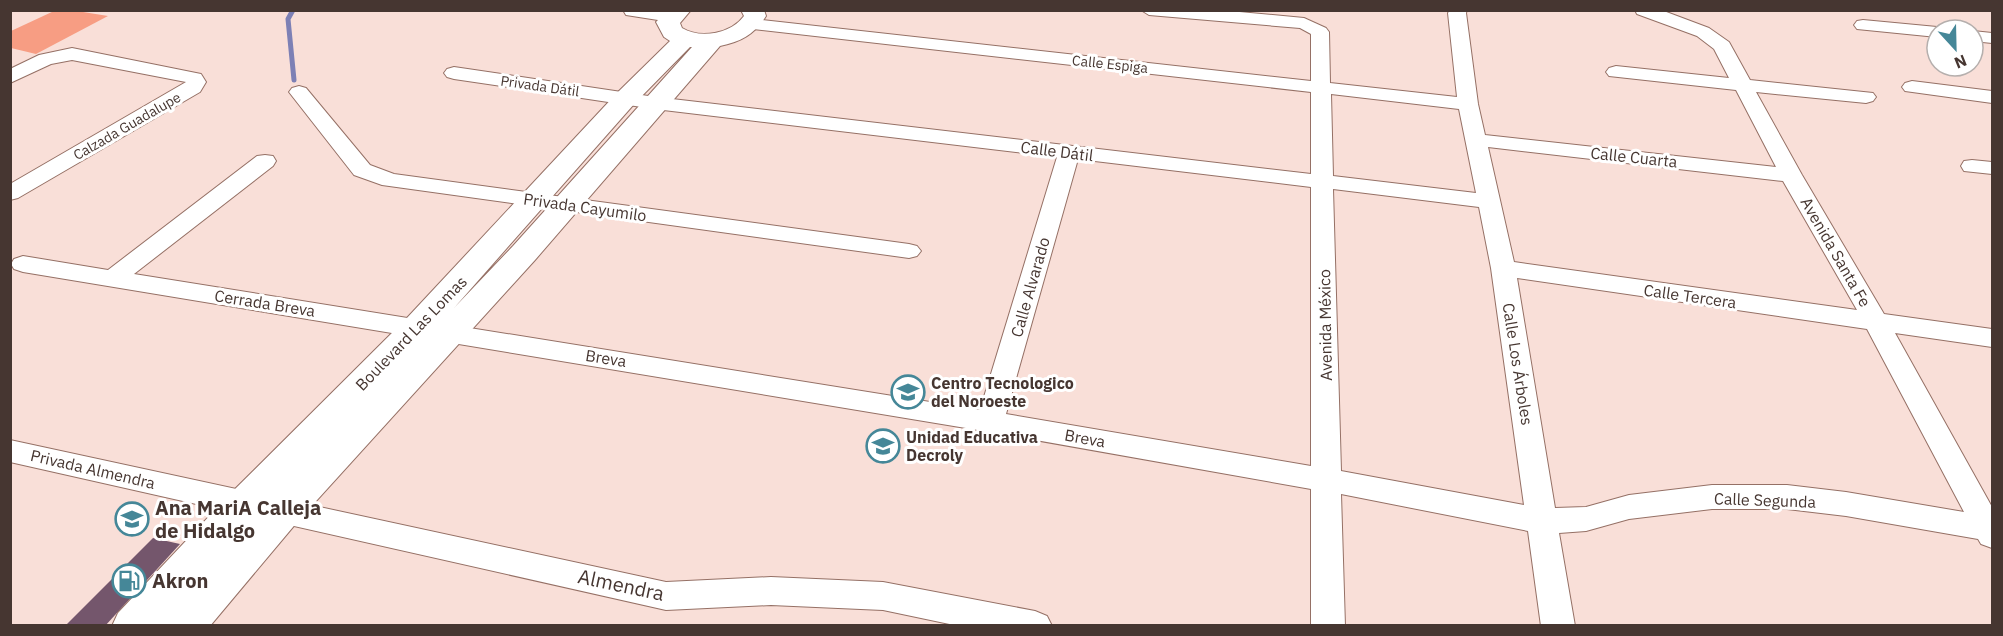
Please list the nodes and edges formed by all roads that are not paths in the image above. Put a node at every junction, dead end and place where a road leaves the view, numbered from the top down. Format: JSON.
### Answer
{"nodes":[{"id":1,"x":634,"y":10,"type":"edge"},
{"id":2,"x":1149,"y":10,"type":"edge"},
{"id":3,"x":1459,"y":10,"type":"edge"},
{"id":4,"x":1643,"y":10,"type":"edge"},
{"id":5,"x":752,"y":17,"type":"edge"},
{"id":6,"x":1863,"y":25,"type":"dead end"},
{"id":7,"x":687,"y":26,"type":"edge"},
{"id":8,"x":1925,"y":31,"type":"edge"},
{"id":9,"x":1616,"y":72,"type":"dead end"},
{"id":10,"x":454,"y":73,"type":"dead end"},
{"id":11,"x":10,"y":77,"type":"edge"},
{"id":12,"x":1743,"y":85,"type":"junction"},
{"id":13,"x":1912,"y":87,"type":"dead end"},
{"id":14,"x":1323,"y":88,"type":"junction"},
{"id":15,"x":299,"y":92,"type":"dead end"},
{"id":16,"x":1992,"y":96,"type":"edge"},
{"id":17,"x":1866,"y":97,"type":"dead end"},
{"id":18,"x":640,"y":101,"type":"junction"},
{"id":19,"x":1468,"y":104,"type":"junction"},
{"id":20,"x":1477,"y":140,"type":"junction"},
{"id":21,"x":1069,"y":153,"type":"junction"},
{"id":22,"x":265,"y":161,"type":"dead end"},
{"id":23,"x":1791,"y":175,"type":"junction"},
{"id":24,"x":1324,"y":182,"type":"junction"},
{"id":25,"x":10,"y":193,"type":"edge"},
{"id":26,"x":1489,"y":201,"type":"junction"},
{"id":27,"x":550,"y":202,"type":"junction"},
{"id":28,"x":909,"y":251,"type":"dead end"},
{"id":29,"x":23,"y":264,"type":"dead end"},
{"id":30,"x":1503,"y":268,"type":"junction"},
{"id":31,"x":112,"y":279,"type":"junction"},
{"id":32,"x":1877,"y":323,"type":"junction"},
{"id":33,"x":434,"y":330,"type":"junction"},
{"id":34,"x":1992,"y":338,"type":"edge"},
{"id":35,"x":990,"y":422,"type":"junction"},
{"id":36,"x":10,"y":451,"type":"edge"},
{"id":37,"x":1327,"y":480,"type":"junction"},
{"id":38,"x":245,"y":504,"type":"junction"},
{"id":39,"x":284,"y":510,"type":"junction"},
{"id":40,"x":1542,"y":521,"type":"junction"},
{"id":41,"x":1991,"y":531,"type":"edge"},
{"id":42,"x":133,"y":626,"type":"edge"},
{"id":43,"x":183,"y":626,"type":"edge"},
{"id":44,"x":1035,"y":626,"type":"edge"},
{"id":45,"x":1328,"y":626,"type":"edge"},
{"id":46,"x":1558,"y":626,"type":"edge"}],
"edges":[{"from":1,"to":7,"type":"main road"},
{"from":2,"to":14,"type":"street","name":"Avenida México"},
{"from":3,"to":19,"type":"street","name":"Calle Los Árboles"},
{"from":4,"to":12,"type":"street","name":"Avenida Santa Fe"},
{"from":5,"to":7,"type":"main road"},
{"from":5,"to":14,"type":"street","name":"Calle Espiga"},
{"from":6,"to":8,"type":"street"},
{"from":7,"to":18,"type":"main road","name":"Boulevard Las Lomas"},
{"from":9,"to":12,"type":"street"},
{"from":10,"to":18,"type":"street","name":"Privada Dátil"},
{"from":11,"to":25,"type":"street","name":"Calzada Guadalupe"},
{"from":12,"to":17,"type":"street"},
{"from":12,"to":23,"type":"street","name":"Avenida Santa Fe"},
{"from":13,"to":16,"type":"street"},
{"from":14,"to":19,"type":"street","name":"Calle Espiga"},
{"from":14,"to":24,"type":"street","name":"Avenida México"},
{"from":15,"to":27,"type":"street","name":"Privada Cayumilo"},
{"from":18,"to":21,"type":"street","name":"Calle Dátil"},
{"from":18,"to":27,"type":"main road","name":"Boulevard Las Lomas"},
{"from":19,"to":20,"type":"street","name":"Calle Los Árboles"},
{"from":20,"to":23,"type":"street","name":"Calle Cuarta"},
{"from":20,"to":26,"type":"street","name":"Calle Los Árboles"},
{"from":21,"to":24,"type":"street","name":"Calle Dátil"},
{"from":21,"to":35,"type":"street","name":"Calle Alvarado"},
{"from":22,"to":31,"type":"street"},
{"from":23,"to":32,"type":"street","name":"Avenida Santa Fe"},
{"from":24,"to":26,"type":"street","name":"Calle Dátil"},
{"from":24,"to":37,"type":"street","name":"Avenida México"},
{"from":26,"to":30,"type":"street","name":"Calle Los Árboles"},
{"from":27,"to":28,"type":"street","name":"Privada Cayumilo"},
{"from":27,"to":33,"type":"main road","name":"Boulevard Las Lomas"},
{"from":29,"to":31,"type":"street","name":"Cerrada Breva"},
{"from":30,"to":32,"type":"street","name":"Calle Tercera"},
{"from":30,"to":40,"type":"street","name":"Calle Los Árboles"},
{"from":31,"to":33,"type":"street","name":"Cerrada Breva"},
{"from":32,"to":34,"type":"street","name":"Calle Tercera"},
{"from":32,"to":41,"type":"street","name":"Avenida Santa Fe"},
{"from":33,"to":35,"type":"street","name":"Breva"},
{"from":33,"to":38,"type":"main road","name":"Boulevard Las Lomas"},
{"from":33,"to":39,"type":"main road","name":"Boulevard Las Lomas"},
{"from":35,"to":37,"type":"street","name":"Breva"},
{"from":36,"to":38,"type":"street","name":"Privada Almendra"},
{"from":37,"to":40,"type":"street","name":"Breva"},
{"from":37,"to":45,"type":"street","name":"Avenida México"},
{"from":38,"to":39,"type":"street","name":"Privada Almendra"},
{"from":38,"to":42,"type":"main road","name":"Boulevard Las Lomas"},
{"from":39,"to":43,"type":"main road","name":"Boulevard Las Lomas"},
{"from":39,"to":44,"type":"street","name":"Almendra"},
{"from":40,"to":41,"type":"street","name":"Calle Segunda"},
{"from":40,"to":46,"type":"street","name":"Calle Los Árboles"}]}
